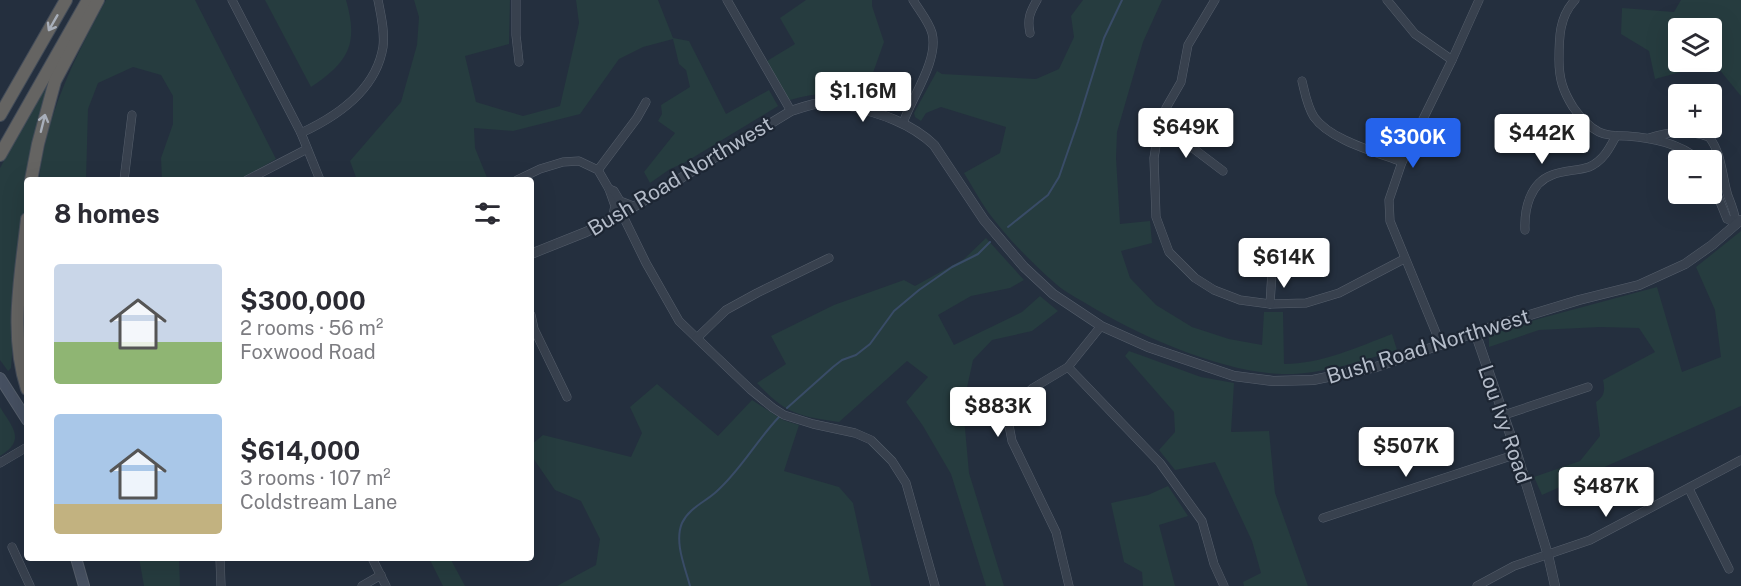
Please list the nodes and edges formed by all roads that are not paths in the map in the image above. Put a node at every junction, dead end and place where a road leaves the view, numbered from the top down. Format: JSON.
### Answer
{"nodes":[{"id":1,"x":66,"y":0,"type":"edge"},
{"id":2,"x":88,"y":0,"type":"edge"},
{"id":3,"x":98,"y":0,"type":"edge"},
{"id":4,"x":232,"y":0,"type":"edge"},
{"id":5,"x":378,"y":0,"type":"edge"},
{"id":6,"x":516,"y":0,"type":"edge"},
{"id":7,"x":727,"y":0,"type":"edge"},
{"id":8,"x":913,"y":0,"type":"edge"},
{"id":9,"x":1036,"y":0,"type":"edge"},
{"id":10,"x":1215,"y":0,"type":"edge"},
{"id":11,"x":1387,"y":0,"type":"edge"},
{"id":12,"x":1479,"y":0,"type":"edge"},
{"id":13,"x":1575,"y":0,"type":"edge"},
{"id":14,"x":1030,"y":33,"type":"dead end"},
{"id":15,"x":1452,"y":60,"type":"junction"},
{"id":16,"x":519,"y":62,"type":"dead end"},
{"id":17,"x":1302,"y":81,"type":"dead end"},
{"id":18,"x":645,"y":102,"type":"dead end"},
{"id":19,"x":791,"y":111,"type":"junction"},
{"id":20,"x":0,"y":115,"type":"edge"},
{"id":21,"x":132,"y":115,"type":"dead end"},
{"id":22,"x":903,"y":123,"type":"junction"},
{"id":23,"x":301,"y":133,"type":"junction"},
{"id":24,"x":1158,"y":133,"type":"junction"},
{"id":25,"x":1668,"y":133,"type":"edge"},
{"id":26,"x":1616,"y":136,"type":"junction"},
{"id":27,"x":1686,"y":138,"type":"edge"},
{"id":28,"x":1710,"y":138,"type":"edge"},
{"id":29,"x":1647,"y":139,"type":"junction"},
{"id":30,"x":307,"y":149,"type":"junction"},
{"id":31,"x":1684,"y":149,"type":"joint"},
{"id":32,"x":0,"y":155,"type":"edge"},
{"id":33,"x":1402,"y":162,"type":"junction"},
{"id":34,"x":598,"y":170,"type":"junction"},
{"id":35,"x":1223,"y":171,"type":"dead end"},
{"id":36,"x":33,"y":177,"type":"edge"},
{"id":37,"x":124,"y":177,"type":"edge"},
{"id":38,"x":253,"y":177,"type":"edge"},
{"id":39,"x":319,"y":177,"type":"edge"},
{"id":40,"x":523,"y":177,"type":"edge"},
{"id":41,"x":609,"y":189,"type":"junction"},
{"id":42,"x":1721,"y":204,"type":"edge"},
{"id":43,"x":633,"y":206,"type":"junction"},
{"id":44,"x":622,"y":214,"type":"junction"},
{"id":45,"x":612,"y":219,"type":"junction"},
{"id":46,"x":1738,"y":222,"type":"edge"},
{"id":47,"x":1525,"y":230,"type":"dead end"},
{"id":48,"x":24,"y":252,"type":"edge"},
{"id":49,"x":534,"y":253,"type":"edge"},
{"id":50,"x":829,"y":258,"type":"dead end"},
{"id":51,"x":1404,"y":259,"type":"junction"},
{"id":52,"x":1272,"y":272,"type":"dead end"},
{"id":53,"x":1270,"y":304,"type":"junction"},
{"id":54,"x":1101,"y":326,"type":"junction"},
{"id":55,"x":1474,"y":332,"type":"junction"},
{"id":56,"x":534,"y":333,"type":"edge"},
{"id":57,"x":697,"y":338,"type":"junction"},
{"id":58,"x":1441,"y":345,"type":"junction"},
{"id":59,"x":1068,"y":367,"type":"junction"},
{"id":60,"x":24,"y":376,"type":"edge"},
{"id":61,"x":0,"y":378,"type":"edge"},
{"id":62,"x":1588,"y":387,"type":"dead end"},
{"id":63,"x":567,"y":397,"type":"dead end"},
{"id":64,"x":24,"y":415,"type":"edge"},
{"id":65,"x":1504,"y":415,"type":"junction"},
{"id":66,"x":24,"y":449,"type":"edge"},
{"id":67,"x":1517,"y":454,"type":"junction"},
{"id":68,"x":1741,"y":460,"type":"edge"},
{"id":69,"x":0,"y":464,"type":"edge"},
{"id":70,"x":1689,"y":489,"type":"junction"},
{"id":71,"x":1323,"y":518,"type":"dead end"},
{"id":72,"x":12,"y":547,"type":"dead end"},
{"id":73,"x":1548,"y":555,"type":"junction"},
{"id":74,"x":77,"y":561,"type":"edge"},
{"id":75,"x":220,"y":561,"type":"edge"},
{"id":76,"x":374,"y":561,"type":"edge"},
{"id":77,"x":1729,"y":569,"type":"dead end"},
{"id":78,"x":381,"y":575,"type":"junction"},
{"id":79,"x":30,"y":586,"type":"edge"},
{"id":80,"x":84,"y":586,"type":"edge"},
{"id":81,"x":221,"y":586,"type":"edge"},
{"id":82,"x":362,"y":586,"type":"edge"},
{"id":83,"x":386,"y":586,"type":"edge"},
{"id":84,"x":935,"y":586,"type":"edge"},
{"id":85,"x":1069,"y":586,"type":"edge"},
{"id":86,"x":1224,"y":586,"type":"edge"},
{"id":87,"x":1478,"y":586,"type":"edge"},
{"id":88,"x":1555,"y":586,"type":"edge"}],
"edges":[{"from":1,"to":20,"type":"highway","one_way":true},
{"from":2,"to":32,"type":"highway"},
{"from":36,"to":3,"type":"highway","one_way":true},
{"from":4,"to":23,"type":"street"},
{"from":5,"to":23,"type":"street"},
{"from":6,"to":16,"type":"street"},
{"from":7,"to":19,"type":"street"},
{"from":8,"to":22,"type":"street"},
{"from":9,"to":14,"type":"street"},
{"from":10,"to":24,"type":"street"},
{"from":11,"to":15,"type":"street"},
{"from":12,"to":15,"type":"street"},
{"from":13,"to":26,"type":"street"},
{"from":15,"to":33,"type":"street"},
{"from":17,"to":33,"type":"street"},
{"from":18,"to":34,"type":"street"},
{"from":19,"to":22,"type":"street","name":"Bush Road Northwest"},
{"from":19,"to":43,"type":"street","name":"Bush Road Northwest"},
{"from":21,"to":37,"type":"street"},
{"from":22,"to":54,"type":"street","name":"Bush Road Northwest"},
{"from":23,"to":30,"type":"street"},
{"from":24,"to":35,"type":"street"},
{"from":24,"to":53,"type":"street"},
{"from":25,"to":29,"type":"street"},
{"from":26,"to":29,"type":"street"},
{"from":26,"to":47,"type":"street"},
{"from":27,"to":31,"type":"street"},
{"from":28,"to":46,"type":"street"},
{"from":29,"to":31,"type":"street"},
{"from":30,"to":38,"type":"street"},
{"from":30,"to":39,"type":"street"},
{"from":33,"to":51,"type":"street"},
{"from":34,"to":40,"type":"street"},
{"from":34,"to":41,"type":"street"},
{"from":41,"to":43,"type":"street"},
{"from":41,"to":45,"type":"street"},
{"from":42,"to":46,"type":"street"},
{"from":43,"to":44,"type":"street","name":"Bush Road Northwest"},
{"from":44,"to":45,"type":"street","name":"Bush Road Northwest"},
{"from":44,"to":57,"type":"street"},
{"from":45,"to":49,"type":"street","name":"Bush Road Northwest"},
{"from":46,"to":55,"type":"street","name":"Bush Road Northwest"},
{"from":48,"to":60,"type":"highway"},
{"from":50,"to":57,"type":"street"},
{"from":51,"to":53,"type":"street"},
{"from":51,"to":58,"type":"street"},
{"from":52,"to":53,"type":"street"},
{"from":54,"to":58,"type":"street","name":"Bush Road Northwest"},
{"from":54,"to":59,"type":"street"},
{"from":55,"to":58,"type":"street","name":"Bush Road Northwest"},
{"from":55,"to":65,"type":"street","name":"Lou Ivy Road"},
{"from":56,"to":63,"type":"street"},
{"from":57,"to":84,"type":"street"},
{"from":59,"to":85,"type":"street"},
{"from":59,"to":86,"type":"street"},
{"from":61,"to":64,"type":"main road"},
{"from":62,"to":65,"type":"street"},
{"from":65,"to":67,"type":"street","name":"Lou Ivy Road"},
{"from":66,"to":69,"type":"street"},
{"from":67,"to":71,"type":"street"},
{"from":67,"to":73,"type":"street","name":"Lou Ivy Road"},
{"from":68,"to":70,"type":"street"},
{"from":70,"to":73,"type":"street"},
{"from":70,"to":77,"type":"street"},
{"from":72,"to":79,"type":"street"},
{"from":73,"to":87,"type":"street"},
{"from":73,"to":88,"type":"street","name":"Lou Ivy Road"},
{"from":74,"to":80,"type":"main road"},
{"from":75,"to":81,"type":"street"},
{"from":76,"to":78,"type":"street"},
{"from":78,"to":82,"type":"street"},
{"from":78,"to":83,"type":"street"}]}
